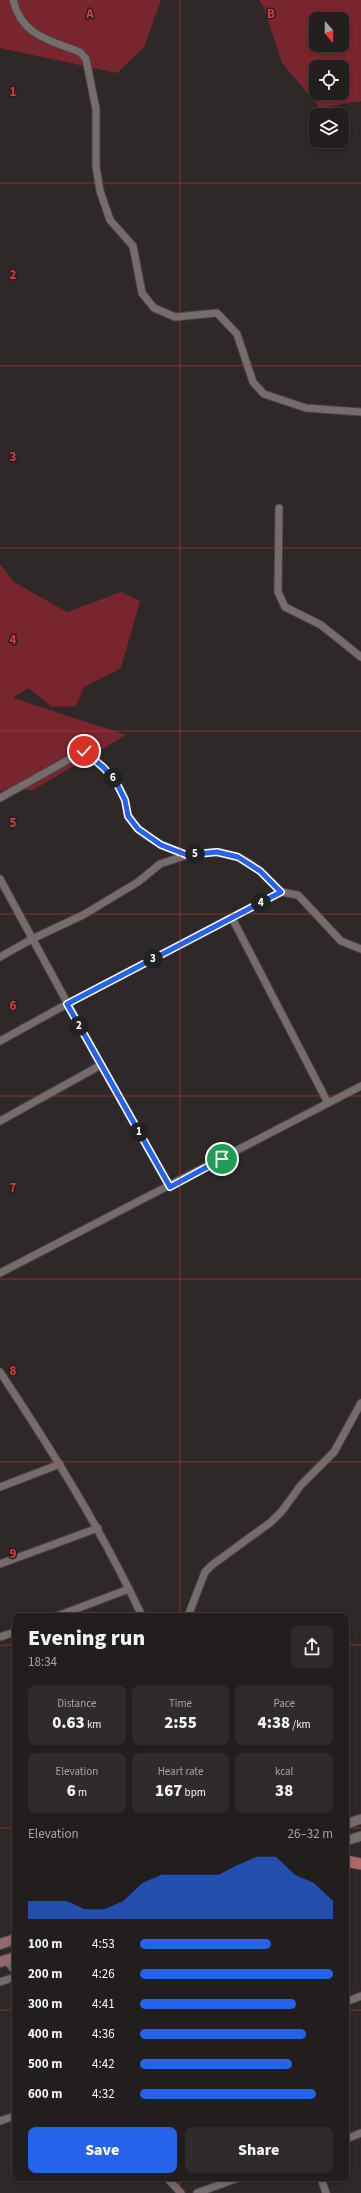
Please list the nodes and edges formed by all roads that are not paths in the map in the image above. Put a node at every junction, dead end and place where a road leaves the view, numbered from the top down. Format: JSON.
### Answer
{"nodes":[{"id":1,"x":12,"y":0,"type":"edge"},
{"id":2,"x":361,"y":412,"type":"edge"},
{"id":3,"x":279,"y":508,"type":"dead end"},
{"id":4,"x":361,"y":658,"type":"edge"},
{"id":5,"x":0,"y":798,"type":"edge"},
{"id":6,"x":187,"y":855,"type":"junction"},
{"id":7,"x":0,"y":880,"type":"edge"},
{"id":8,"x":281,"y":892,"type":"junction"},
{"id":9,"x":232,"y":918,"type":"junction"},
{"id":10,"x":32,"y":939,"type":"junction"},
{"id":11,"x":361,"y":949,"type":"edge"},
{"id":12,"x":0,"y":957,"type":"edge"},
{"id":13,"x":67,"y":1004,"type":"junction"},
{"id":14,"x":0,"y":1041,"type":"edge"},
{"id":15,"x":101,"y":1065,"type":"junction"},
{"id":16,"x":361,"y":1086,"type":"edge"},
{"id":17,"x":328,"y":1103,"type":"junction"},
{"id":18,"x":0,"y":1121,"type":"edge"},
{"id":19,"x":170,"y":1187,"type":"junction"},
{"id":20,"x":0,"y":1273,"type":"edge"},
{"id":21,"x":0,"y":1372,"type":"edge"},
{"id":22,"x":361,"y":1402,"type":"edge"},
{"id":23,"x":60,"y":1464,"type":"junction"},
{"id":24,"x":0,"y":1487,"type":"edge"},
{"id":25,"x":98,"y":1528,"type":"junction"},
{"id":26,"x":0,"y":1564,"type":"edge"},
{"id":27,"x":130,"y":1589,"type":"junction"},
{"id":28,"x":65,"y":1613,"type":"edge"},
{"id":29,"x":141,"y":1613,"type":"edge"},
{"id":30,"x":189,"y":1613,"type":"edge"},
{"id":31,"x":12,"y":1633,"type":"edge"},
{"id":32,"x":0,"y":1637,"type":"edge"},
{"id":33,"x":361,"y":1819,"type":"edge"},
{"id":34,"x":349,"y":1823,"type":"edge"},
{"id":35,"x":361,"y":1836,"type":"edge"},
{"id":36,"x":349,"y":1840,"type":"edge"},
{"id":37,"x":349,"y":1862,"type":"edge"},
{"id":38,"x":361,"y":1864,"type":"edge"},
{"id":39,"x":12,"y":1940,"type":"edge"},
{"id":40,"x":0,"y":1944,"type":"edge"},
{"id":41,"x":12,"y":1978,"type":"edge"},
{"id":42,"x":0,"y":1982,"type":"edge"},
{"id":43,"x":361,"y":1996,"type":"edge"},
{"id":44,"x":349,"y":2001,"type":"edge"},
{"id":45,"x":12,"y":2117,"type":"edge"},
{"id":46,"x":0,"y":2121,"type":"edge"},
{"id":47,"x":361,"y":2133,"type":"edge"},
{"id":48,"x":349,"y":2138,"type":"edge"},
{"id":49,"x":170,"y":2181,"type":"edge"},
{"id":50,"x":230,"y":2181,"type":"edge"},
{"id":51,"x":322,"y":2181,"type":"edge"},
{"id":52,"x":181,"y":2193,"type":"edge"},
{"id":53,"x":199,"y":2193,"type":"edge"},
{"id":54,"x":326,"y":2193,"type":"edge"}],
"edges":[{"from":1,"to":2,"type":"street"},
{"from":3,"to":4,"type":"street"},
{"from":5,"to":6,"type":"street"},
{"from":6,"to":8,"type":"street"},
{"from":6,"to":10,"type":"street"},
{"from":7,"to":10,"type":"street"},
{"from":8,"to":9,"type":"street"},
{"from":8,"to":11,"type":"street"},
{"from":9,"to":13,"type":"street"},
{"from":9,"to":17,"type":"street"},
{"from":10,"to":12,"type":"street"},
{"from":10,"to":13,"type":"street"},
{"from":13,"to":14,"type":"street"},
{"from":13,"to":15,"type":"street"},
{"from":15,"to":18,"type":"street"},
{"from":15,"to":19,"type":"street"},
{"from":16,"to":17,"type":"street"},
{"from":17,"to":19,"type":"street"},
{"from":19,"to":20,"type":"street"},
{"from":21,"to":23,"type":"street"},
{"from":22,"to":30,"type":"street"},
{"from":23,"to":24,"type":"street"},
{"from":23,"to":25,"type":"street"},
{"from":25,"to":26,"type":"street"},
{"from":25,"to":27,"type":"street"},
{"from":27,"to":28,"type":"street"},
{"from":27,"to":29,"type":"street"},
{"from":31,"to":32,"type":"street"},
{"from":33,"to":34,"type":"street"},
{"from":35,"to":36,"type":"street"},
{"from":37,"to":38,"type":"main road"},
{"from":39,"to":40,"type":"main road"},
{"from":41,"to":42,"type":"street"},
{"from":43,"to":44,"type":"street"},
{"from":45,"to":46,"type":"street"},
{"from":47,"to":48,"type":"street"},
{"from":49,"to":52,"type":"street"},
{"from":50,"to":53,"type":"street"},
{"from":51,"to":54,"type":"street"}]}
